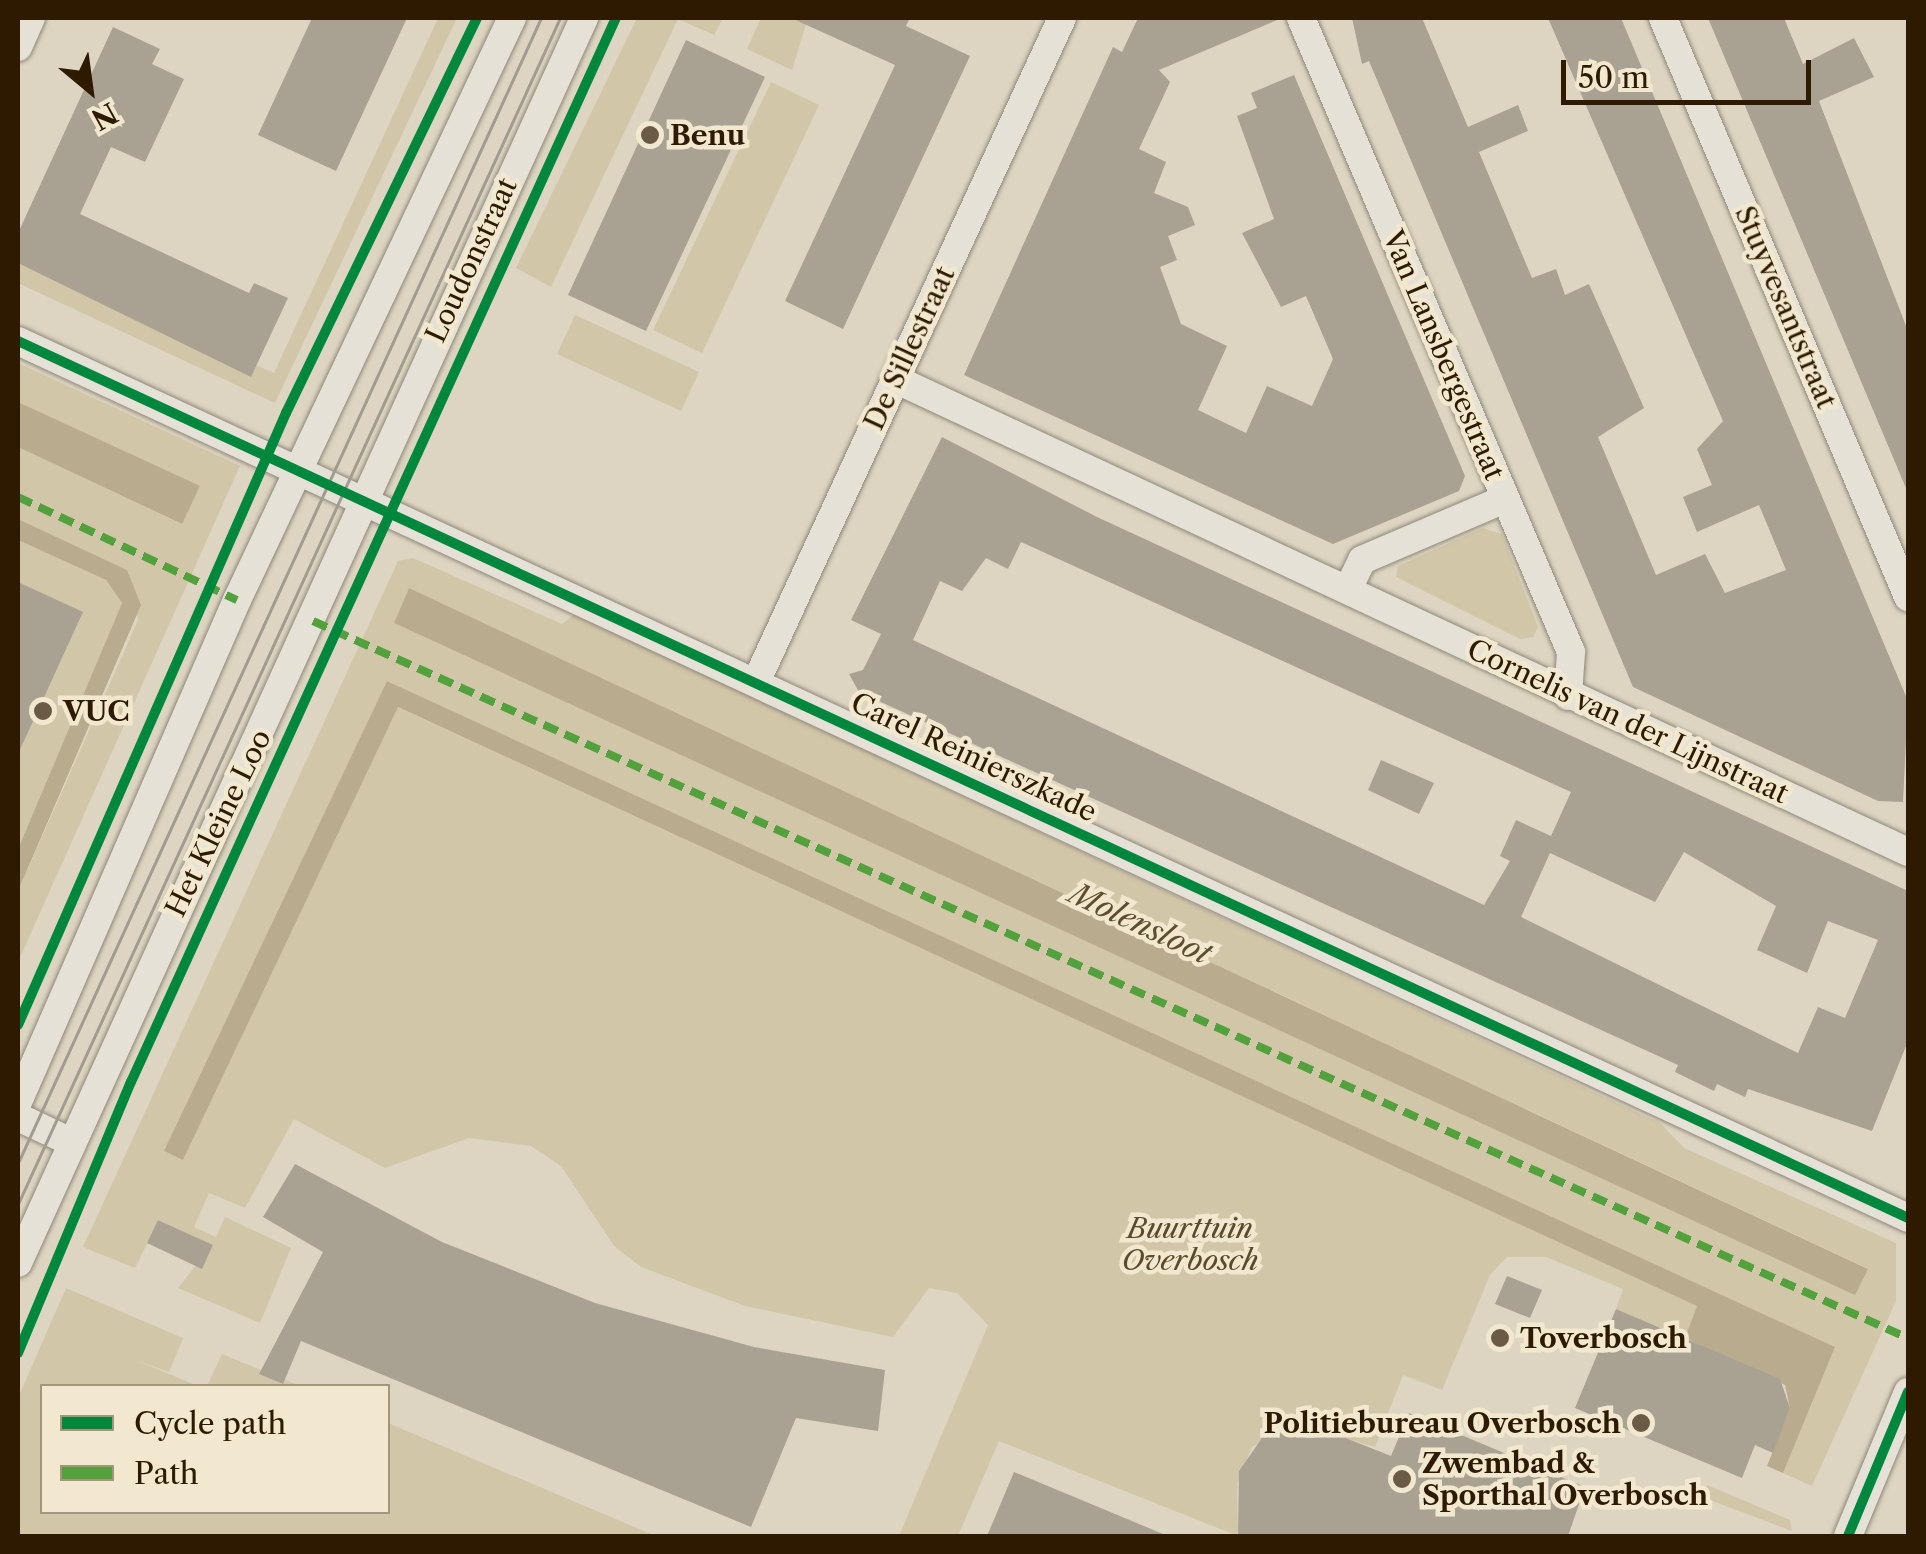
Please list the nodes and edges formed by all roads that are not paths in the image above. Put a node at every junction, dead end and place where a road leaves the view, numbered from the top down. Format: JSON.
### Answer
{"nodes":[{"id":1,"x":31,"y":18,"type":"edge"},
{"id":2,"x":512,"y":18,"type":"edge"},
{"id":3,"x":584,"y":18,"type":"edge"},
{"id":4,"x":1062,"y":18,"type":"edge"},
{"id":5,"x":1302,"y":18,"type":"edge"},
{"id":6,"x":1663,"y":18,"type":"edge"},
{"id":7,"x":18,"y":46,"type":"edge"},
{"id":8,"x":18,"y":341,"type":"edge"},
{"id":9,"x":895,"y":379,"type":"junction"},
{"id":10,"x":296,"y":472,"type":"junction"},
{"id":11,"x":1505,"y":499,"type":"junction"},
{"id":12,"x":366,"y":505,"type":"junction"},
{"id":13,"x":1348,"y":588,"type":"junction"},
{"id":14,"x":1908,"y":597,"type":"edge"},
{"id":15,"x":758,"y":680,"type":"junction"},
{"id":16,"x":1568,"y":696,"type":"junction"},
{"id":17,"x":1908,"y":852,"type":"edge"},
{"id":18,"x":18,"y":1102,"type":"edge"},
{"id":19,"x":18,"y":1117,"type":"edge"},
{"id":20,"x":69,"y":1141,"type":"junction"},
{"id":21,"x":1905,"y":1207,"type":"edge"},
{"id":22,"x":18,"y":1263,"type":"edge"},
{"id":23,"x":1908,"y":1392,"type":"edge"},
{"id":24,"x":1848,"y":1536,"type":"edge"}],
"edges":[{"from":1,"to":7,"type":"street"},
{"from":2,"to":10,"type":"street"},
{"from":3,"to":12,"type":"street","name":"Loudonstraat"},
{"from":4,"to":9,"type":"street","name":"De Sillestraat"},
{"from":5,"to":11,"type":"street","name":"Van Lansbergestraat"},
{"from":6,"to":14,"type":"street","name":"Stuyvesantstraat"},
{"from":8,"to":10,"type":"street","name":"Carel Reinierszkade"},
{"from":9,"to":13,"type":"street","name":"Cornelis van der Lijnstraat"},
{"from":9,"to":15,"type":"street","name":"De Sillestraat"},
{"from":10,"to":12,"type":"street","name":"Carel Reinierszkade"},
{"from":10,"to":18,"type":"street"},
{"from":11,"to":13,"type":"street"},
{"from":11,"to":16,"type":"street","name":"Van Lansbergestraat"},
{"from":12,"to":15,"type":"street","name":"Carel Reinierszkade"},
{"from":12,"to":20,"type":"street","name":"Het Kleine Loo"},
{"from":13,"to":16,"type":"street","name":"Cornelis van der Lijnstraat"},
{"from":15,"to":21,"type":"street","name":"Carel Reinierszkade"},
{"from":16,"to":17,"type":"street","name":"Cornelis van der Lijnstraat"},
{"from":19,"to":20,"type":"street"},
{"from":20,"to":22,"type":"street","name":"Het Kleine Loo"},
{"from":23,"to":24,"type":"street"}]}
